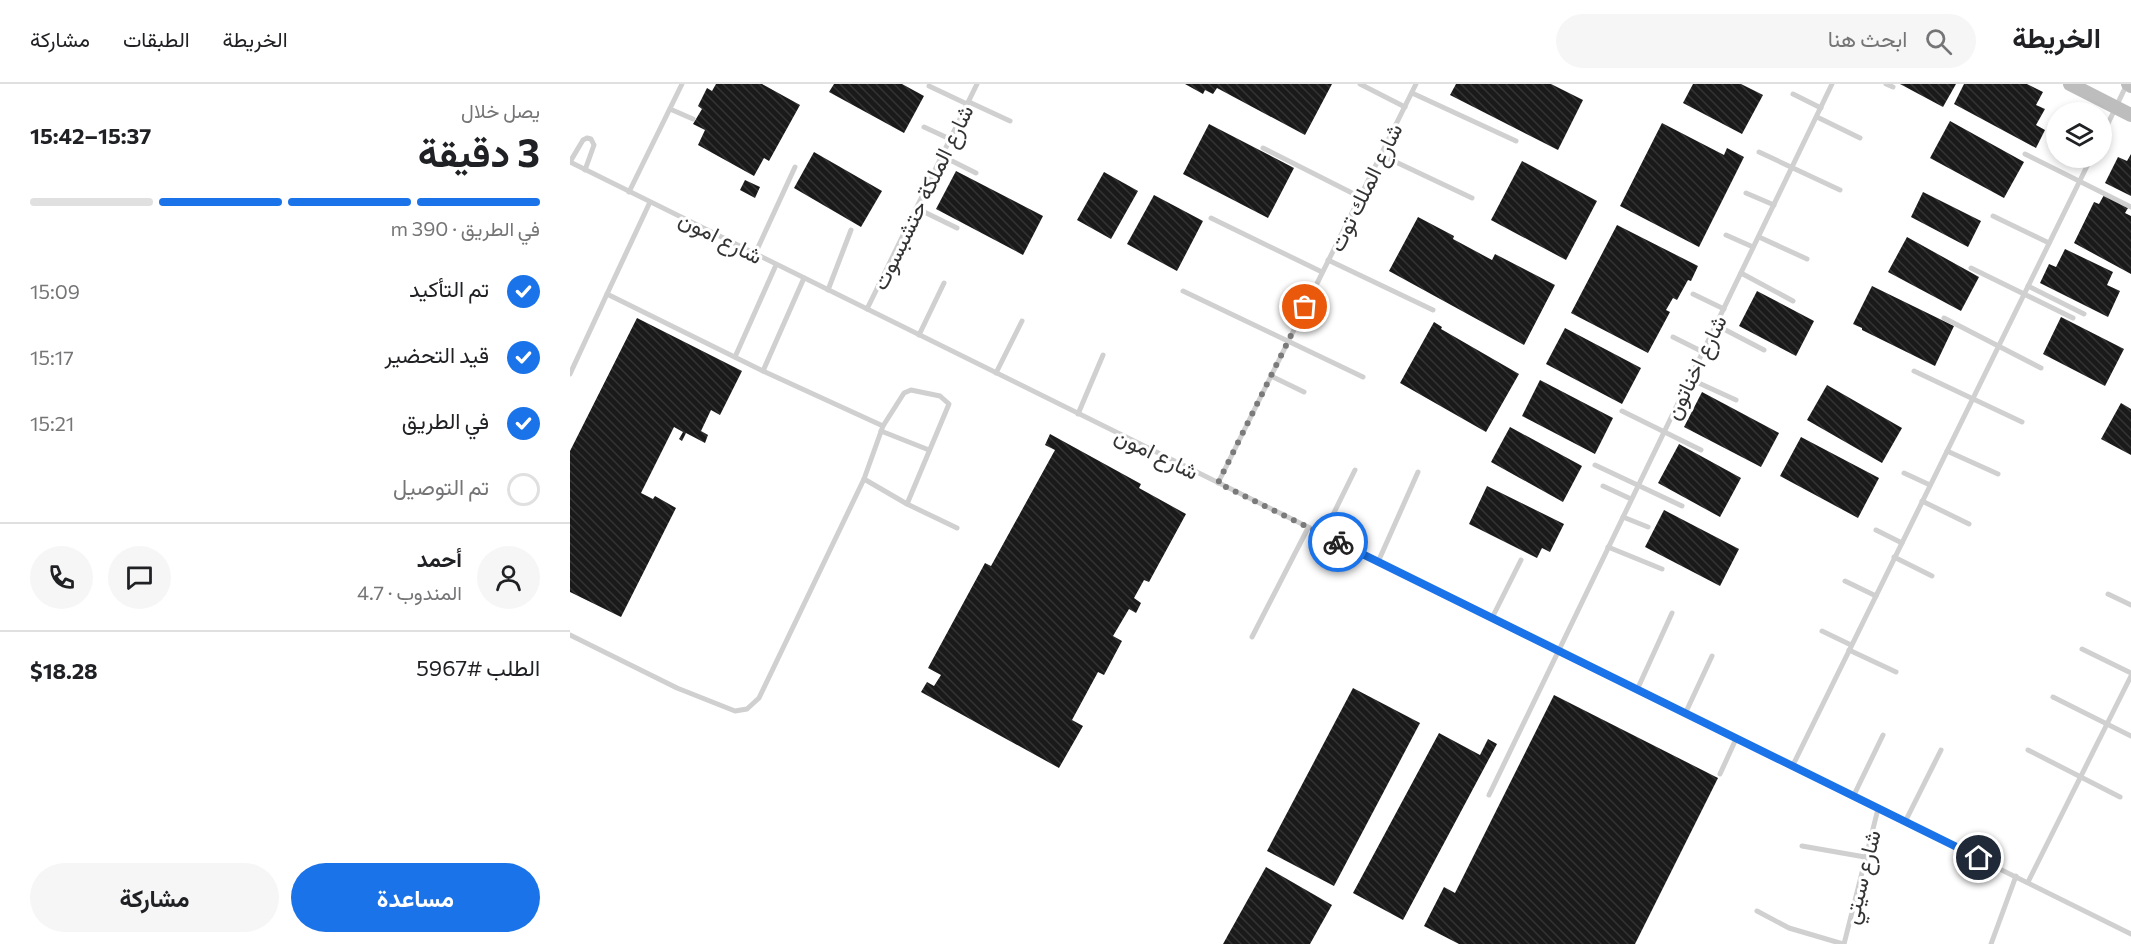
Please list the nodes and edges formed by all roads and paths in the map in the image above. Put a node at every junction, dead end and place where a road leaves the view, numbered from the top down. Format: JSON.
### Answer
{"nodes":[{"id":1,"x":682,"y":84,"type":"edge"},
{"id":2,"x":977,"y":84,"type":"edge"},
{"id":3,"x":1360,"y":84,"type":"edge"},
{"id":4,"x":1416,"y":84,"type":"edge"},
{"id":5,"x":1833,"y":84,"type":"edge"},
{"id":6,"x":1886,"y":84,"type":"edge"},
{"id":7,"x":2070,"y":84,"type":"edge"},
{"id":8,"x":2128,"y":85,"type":"edge"},
{"id":9,"x":929,"y":86,"type":"dead end"},
{"id":10,"x":1893,"y":87,"type":"dead end"},
{"id":11,"x":1412,"y":93,"type":"junction"},
{"id":12,"x":1793,"y":94,"type":"dead end"},
{"id":13,"x":968,"y":103,"type":"junction"},
{"id":14,"x":2116,"y":106,"type":"junction"},
{"id":15,"x":1405,"y":107,"type":"junction"},
{"id":16,"x":1821,"y":108,"type":"junction"},
{"id":17,"x":670,"y":109,"type":"junction"},
{"id":18,"x":2112,"y":115,"type":"edge"},
{"id":19,"x":2131,"y":115,"type":"edge"},
{"id":20,"x":1816,"y":117,"type":"junction"},
{"id":21,"x":693,"y":119,"type":"dead end"},
{"id":22,"x":1010,"y":121,"type":"dead end"},
{"id":23,"x":924,"y":127,"type":"dead end"},
{"id":24,"x":1860,"y":138,"type":"dead end"},
{"id":25,"x":950,"y":139,"type":"junction"},
{"id":26,"x":1516,"y":141,"type":"dead end"},
{"id":27,"x":1263,"y":148,"type":"dead end"},
{"id":28,"x":1759,"y":152,"type":"dead end"},
{"id":29,"x":2025,"y":154,"type":"dead end"},
{"id":30,"x":1381,"y":155,"type":"junction"},
{"id":31,"x":942,"y":156,"type":"junction"},
{"id":32,"x":570,"y":162,"type":"edge"},
{"id":33,"x":795,"y":167,"type":"dead end"},
{"id":34,"x":1792,"y":167,"type":"junction"},
{"id":35,"x":2086,"y":168,"type":"edge"},
{"id":36,"x":585,"y":170,"type":"junction"},
{"id":37,"x":976,"y":173,"type":"dead end"},
{"id":38,"x":2079,"y":181,"type":"junction"},
{"id":39,"x":1840,"y":190,"type":"dead end"},
{"id":40,"x":629,"y":192,"type":"junction"},
{"id":41,"x":1746,"y":193,"type":"dead end"},
{"id":42,"x":1360,"y":196,"type":"junction"},
{"id":43,"x":1472,"y":198,"type":"dead end"},
{"id":44,"x":650,"y":202,"type":"junction"},
{"id":45,"x":1774,"y":205,"type":"junction"},
{"id":46,"x":2131,"y":207,"type":"edge"},
{"id":47,"x":916,"y":208,"type":"junction"},
{"id":48,"x":1993,"y":216,"type":"dead end"},
{"id":49,"x":1210,"y":218,"type":"dead end"},
{"id":50,"x":957,"y":228,"type":"dead end"},
{"id":51,"x":851,"y":230,"type":"dead end"},
{"id":52,"x":1726,"y":235,"type":"dead end"},
{"id":53,"x":1759,"y":237,"type":"junction"},
{"id":54,"x":2049,"y":243,"type":"junction"},
{"id":55,"x":1754,"y":248,"type":"junction"},
{"id":56,"x":755,"y":254,"type":"junction"},
{"id":57,"x":1807,"y":259,"type":"dead end"},
{"id":58,"x":1328,"y":260,"type":"junction"},
{"id":59,"x":776,"y":265,"type":"junction"},
{"id":60,"x":1971,"y":268,"type":"dead end"},
{"id":61,"x":1322,"y":272,"type":"junction"},
{"id":62,"x":1741,"y":273,"type":"junction"},
{"id":63,"x":804,"y":278,"type":"junction"},
{"id":64,"x":944,"y":283,"type":"dead end"},
{"id":65,"x":2028,"y":286,"type":"junction"},
{"id":66,"x":828,"y":290,"type":"junction"},
{"id":67,"x":1183,"y":291,"type":"dead end"},
{"id":68,"x":607,"y":294,"type":"junction"},
{"id":69,"x":1693,"y":294,"type":"dead end"},
{"id":70,"x":2024,"y":294,"type":"junction"},
{"id":71,"x":1793,"y":301,"type":"dead end"},
{"id":72,"x":867,"y":309,"type":"junction"},
{"id":73,"x":1724,"y":309,"type":"junction"},
{"id":74,"x":1433,"y":310,"type":"dead end"},
{"id":75,"x":2084,"y":314,"type":"dead end"},
{"id":76,"x":1944,"y":318,"type":"dead end"},
{"id":77,"x":2073,"y":318,"type":"dead end"},
{"id":78,"x":1022,"y":321,"type":"dead end"},
{"id":79,"x":1716,"y":325,"type":"junction"},
{"id":80,"x":919,"y":335,"type":"junction"},
{"id":81,"x":1673,"y":337,"type":"dead end"},
{"id":82,"x":1288,"y":341,"type":"junction"},
{"id":83,"x":1998,"y":346,"type":"junction"},
{"id":84,"x":1764,"y":350,"type":"dead end"},
{"id":85,"x":1703,"y":352,"type":"junction"},
{"id":86,"x":1103,"y":356,"type":"dead end"},
{"id":87,"x":735,"y":357,"type":"junction"},
{"id":88,"x":2041,"y":368,"type":"dead end"},
{"id":89,"x":763,"y":371,"type":"junction"},
{"id":90,"x":1914,"y":371,"type":"dead end"},
{"id":91,"x":996,"y":373,"type":"junction"},
{"id":92,"x":570,"y":374,"type":"edge"},
{"id":93,"x":1271,"y":376,"type":"junction"},
{"id":94,"x":1363,"y":377,"type":"dead end"},
{"id":95,"x":1690,"y":379,"type":"junction"},
{"id":96,"x":1304,"y":392,"type":"dead end"},
{"id":97,"x":1972,"y":399,"type":"junction"},
{"id":98,"x":1736,"y":400,"type":"dead end"},
{"id":99,"x":1622,"y":411,"type":"dead end"},
{"id":100,"x":1078,"y":414,"type":"junction"},
{"id":101,"x":2022,"y":422,"type":"dead end"},
{"id":102,"x":882,"y":428,"type":"junction"},
{"id":103,"x":1664,"y":432,"type":"junction"},
{"id":104,"x":929,"y":450,"type":"junction"},
{"id":105,"x":1701,"y":450,"type":"dead end"},
{"id":106,"x":1947,"y":451,"type":"junction"},
{"id":107,"x":1595,"y":465,"type":"dead end"},
{"id":108,"x":1355,"y":470,"type":"dead end"},
{"id":109,"x":1418,"y":472,"type":"dead end"},
{"id":110,"x":1904,"y":472,"type":"dead end"},
{"id":111,"x":1998,"y":474,"type":"dead end"},
{"id":112,"x":864,"y":479,"type":"junction"},
{"id":113,"x":1218,"y":483,"type":"junction"},
{"id":114,"x":1638,"y":485,"type":"junction"},
{"id":115,"x":1930,"y":485,"type":"junction"},
{"id":116,"x":1604,"y":486,"type":"dead end"},
{"id":117,"x":1631,"y":499,"type":"junction"},
{"id":118,"x":1922,"y":501,"type":"junction"},
{"id":119,"x":907,"y":504,"type":"junction"},
{"id":120,"x":1682,"y":506,"type":"dead end"},
{"id":121,"x":1623,"y":517,"type":"junction"},
{"id":122,"x":1969,"y":524,"type":"dead end"},
{"id":123,"x":1647,"y":527,"type":"dead end"},
{"id":124,"x":957,"y":528,"type":"dead end"},
{"id":125,"x":1308,"y":528,"type":"junction"},
{"id":126,"x":1876,"y":530,"type":"dead end"},
{"id":127,"x":1323,"y":535,"type":"junction"},
{"id":128,"x":1902,"y":543,"type":"junction"},
{"id":129,"x":1608,"y":547,"type":"junction"},
{"id":130,"x":1894,"y":557,"type":"junction"},
{"id":131,"x":1521,"y":560,"type":"dead end"},
{"id":132,"x":1378,"y":562,"type":"junction"},
{"id":133,"x":1662,"y":569,"type":"dead end"},
{"id":134,"x":1932,"y":576,"type":"dead end"},
{"id":135,"x":1845,"y":581,"type":"dead end"},
{"id":136,"x":2108,"y":594,"type":"dead end"},
{"id":137,"x":1875,"y":596,"type":"junction"},
{"id":138,"x":2131,"y":605,"type":"edge"},
{"id":139,"x":1672,"y":613,"type":"dead end"},
{"id":140,"x":1492,"y":618,"type":"junction"},
{"id":141,"x":1822,"y":631,"type":"dead end"},
{"id":142,"x":570,"y":635,"type":"edge"},
{"id":143,"x":1252,"y":637,"type":"dead end"},
{"id":144,"x":1850,"y":648,"type":"junction"},
{"id":145,"x":2082,"y":649,"type":"dead end"},
{"id":146,"x":1558,"y":651,"type":"junction"},
{"id":147,"x":1712,"y":656,"type":"dead end"},
{"id":148,"x":1896,"y":672,"type":"dead end"},
{"id":149,"x":2131,"y":675,"type":"edge"},
{"id":150,"x":1636,"y":690,"type":"junction"},
{"id":151,"x":2053,"y":697,"type":"dead end"},
{"id":152,"x":1685,"y":714,"type":"junction"},
{"id":153,"x":2107,"y":724,"type":"junction"},
{"id":154,"x":1883,"y":735,"type":"dead end"},
{"id":155,"x":2131,"y":736,"type":"edge"},
{"id":156,"x":1736,"y":739,"type":"junction"},
{"id":157,"x":1941,"y":750,"type":"dead end"},
{"id":158,"x":2028,"y":750,"type":"dead end"},
{"id":159,"x":1792,"y":766,"type":"junction"},
{"id":160,"x":1720,"y":774,"type":"dead end"},
{"id":161,"x":2081,"y":777,"type":"junction"},
{"id":162,"x":1489,"y":795,"type":"dead end"},
{"id":163,"x":1853,"y":797,"type":"junction"},
{"id":164,"x":2120,"y":797,"type":"dead end"},
{"id":165,"x":1878,"y":809,"type":"junction"},
{"id":166,"x":1905,"y":822,"type":"junction"},
{"id":167,"x":1802,"y":846,"type":"dead end"},
{"id":168,"x":1865,"y":857,"type":"junction"},
{"id":169,"x":2016,"y":876,"type":"junction"},
{"id":170,"x":2028,"y":882,"type":"junction"},
{"id":171,"x":1757,"y":911,"type":"dead end"},
{"id":172,"x":2131,"y":934,"type":"edge"},
{"id":173,"x":1843,"y":944,"type":"edge"},
{"id":174,"x":1991,"y":944,"type":"edge"}],
"edges":[{"from":1,"to":17,"type":"lane"},
{"from":2,"to":13,"type":"lane","name":"شارع الملكة حتشبسوت"},
{"from":3,"to":15,"type":"lane"},
{"from":4,"to":11,"type":"lane","name":"شارع الملك توت"},
{"from":5,"to":16,"type":"lane","name":"شارع اخناتون"},
{"from":6,"to":10,"type":"lane"},
{"from":7,"to":14,"type":"street"},
{"from":8,"to":14,"type":"lane"},
{"from":9,"to":13,"type":"lane"},
{"from":11,"to":15,"type":"lane","name":"شارع الملك توت"},
{"from":11,"to":26,"type":"lane"},
{"from":12,"to":16,"type":"lane"},
{"from":13,"to":22,"type":"lane"},
{"from":13,"to":25,"type":"lane","name":"شارع الملكة حتشبسوت"},
{"from":14,"to":18,"type":"lane"},
{"from":14,"to":19,"type":"street"},
{"from":15,"to":30,"type":"lane","name":"شارع الملك توت"},
{"from":16,"to":20,"type":"lane","name":"شارع اخناتون"},
{"from":17,"to":21,"type":"lane"},
{"from":17,"to":40,"type":"lane"},
{"from":20,"to":24,"type":"lane"},
{"from":20,"to":34,"type":"lane","name":"شارع اخناتون"},
{"from":23,"to":25,"type":"lane"},
{"from":25,"to":31,"type":"lane","name":"شارع الملكة حتشبسوت"},
{"from":27,"to":42,"type":"lane"},
{"from":28,"to":34,"type":"lane"},
{"from":29,"to":38,"type":"lane"},
{"from":30,"to":42,"type":"lane","name":"شارع الملك توت"},
{"from":30,"to":43,"type":"lane"},
{"from":31,"to":37,"type":"lane"},
{"from":31,"to":47,"type":"lane","name":"شارع الملكة حتشبسوت"},
{"from":32,"to":36,"type":"lane","name":"شارع امون"},
{"from":32,"to":36,"type":"lane"},
{"from":33,"to":56,"type":"lane"},
{"from":34,"to":39,"type":"lane"},
{"from":34,"to":45,"type":"lane","name":"شارع اخناتون"},
{"from":35,"to":38,"type":"lane"},
{"from":36,"to":40,"type":"lane","name":"شارع امون"},
{"from":38,"to":46,"type":"lane"},
{"from":38,"to":54,"type":"lane"},
{"from":40,"to":44,"type":"lane","name":"شارع امون"},
{"from":41,"to":45,"type":"lane"},
{"from":42,"to":58,"type":"lane","name":"شارع الملك توت"},
{"from":44,"to":56,"type":"lane","name":"شارع امون"},
{"from":44,"to":68,"type":"lane"},
{"from":45,"to":53,"type":"lane","name":"شارع اخناتون"},
{"from":47,"to":50,"type":"lane"},
{"from":47,"to":72,"type":"lane","name":"شارع الملكة حتشبسوت"},
{"from":48,"to":54,"type":"lane"},
{"from":49,"to":61,"type":"lane"},
{"from":51,"to":66,"type":"lane"},
{"from":52,"to":55,"type":"lane"},
{"from":53,"to":55,"type":"lane","name":"شارع اخناتون"},
{"from":53,"to":57,"type":"lane"},
{"from":54,"to":65,"type":"lane"},
{"from":55,"to":62,"type":"lane","name":"شارع اخناتون"},
{"from":56,"to":59,"type":"lane","name":"شارع امون"},
{"from":58,"to":61,"type":"lane","name":"شارع الملك توت"},
{"from":58,"to":74,"type":"lane"},
{"from":59,"to":63,"type":"lane","name":"شارع امون"},
{"from":59,"to":87,"type":"lane"},
{"from":60,"to":70,"type":"lane"},
{"from":61,"to":82,"type":"lane","name":"شارع الملك توت"},
{"from":62,"to":71,"type":"lane"},
{"from":62,"to":73,"type":"lane","name":"شارع اخناتون"},
{"from":63,"to":66,"type":"lane","name":"شارع امون"},
{"from":63,"to":89,"type":"lane"},
{"from":64,"to":80,"type":"lane"},
{"from":65,"to":70,"type":"lane"},
{"from":65,"to":75,"type":"lane"},
{"from":66,"to":72,"type":"lane","name":"شارع امون"},
{"from":67,"to":82,"type":"lane"},
{"from":68,"to":87,"type":"lane"},
{"from":68,"to":92,"type":"lane"},
{"from":69,"to":73,"type":"lane"},
{"from":70,"to":77,"type":"lane"},
{"from":70,"to":83,"type":"lane"},
{"from":72,"to":80,"type":"lane","name":"شارع امون"},
{"from":73,"to":79,"type":"lane","name":"شارع اخناتون"},
{"from":76,"to":83,"type":"lane"},
{"from":78,"to":91,"type":"lane"},
{"from":79,"to":84,"type":"lane"},
{"from":79,"to":85,"type":"lane","name":"شارع اخناتون"},
{"from":80,"to":91,"type":"lane","name":"شارع امون"},
{"from":81,"to":85,"type":"lane"},
{"from":82,"to":93,"type":"lane","name":"شارع الملك توت"},
{"from":82,"to":94,"type":"lane"},
{"from":83,"to":88,"type":"lane"},
{"from":83,"to":97,"type":"lane"},
{"from":85,"to":95,"type":"lane","name":"شارع اخناتون"},
{"from":86,"to":100,"type":"lane"},
{"from":87,"to":89,"type":"lane"},
{"from":89,"to":102,"type":"lane"},
{"from":90,"to":97,"type":"lane"},
{"from":91,"to":100,"type":"lane","name":"شارع امون"},
{"from":93,"to":96,"type":"lane"},
{"from":93,"to":113,"type":"lane","name":"شارع الملك توت"},
{"from":95,"to":98,"type":"lane"},
{"from":95,"to":103,"type":"lane","name":"شارع اخناتون"},
{"from":97,"to":101,"type":"lane"},
{"from":97,"to":106,"type":"lane"},
{"from":99,"to":103,"type":"lane"},
{"from":100,"to":113,"type":"lane","name":"شارع امون"},
{"from":102,"to":104,"type":"lane"},
{"from":102,"to":104,"type":"lane"},
{"from":102,"to":112,"type":"lane"},
{"from":103,"to":105,"type":"lane"},
{"from":103,"to":114,"type":"lane","name":"شارع اخناتون"},
{"from":104,"to":119,"type":"lane"},
{"from":106,"to":111,"type":"lane"},
{"from":106,"to":115,"type":"lane"},
{"from":107,"to":114,"type":"lane"},
{"from":108,"to":127,"type":"lane"},
{"from":109,"to":132,"type":"lane"},
{"from":110,"to":115,"type":"lane"},
{"from":112,"to":119,"type":"lane"},
{"from":112,"to":142,"type":"lane"},
{"from":113,"to":125,"type":"lane","name":"شارع امون"},
{"from":114,"to":117,"type":"lane","name":"شارع اخناتون"},
{"from":114,"to":120,"type":"lane"},
{"from":115,"to":118,"type":"lane"},
{"from":116,"to":117,"type":"lane"},
{"from":117,"to":121,"type":"lane","name":"شارع اخناتون"},
{"from":118,"to":122,"type":"lane"},
{"from":118,"to":128,"type":"lane"},
{"from":119,"to":124,"type":"lane"},
{"from":121,"to":123,"type":"lane"},
{"from":121,"to":129,"type":"lane","name":"شارع اخناتون"},
{"from":125,"to":127,"type":"lane","name":"شارع امون"},
{"from":125,"to":143,"type":"lane"},
{"from":126,"to":128,"type":"lane"},
{"from":127,"to":132,"type":"lane","name":"شارع امون"},
{"from":128,"to":130,"type":"lane"},
{"from":129,"to":133,"type":"lane"},
{"from":129,"to":146,"type":"lane","name":"شارع اخناتون"},
{"from":130,"to":134,"type":"lane"},
{"from":130,"to":137,"type":"lane"},
{"from":131,"to":140,"type":"lane"},
{"from":132,"to":140,"type":"lane","name":"شارع امون"},
{"from":135,"to":137,"type":"lane"},
{"from":136,"to":138,"type":"lane"},
{"from":137,"to":144,"type":"lane"},
{"from":139,"to":150,"type":"lane"},
{"from":140,"to":146,"type":"lane","name":"شارع امون"},
{"from":141,"to":144,"type":"lane"},
{"from":144,"to":148,"type":"lane"},
{"from":144,"to":159,"type":"lane"},
{"from":145,"to":149,"type":"lane"},
{"from":146,"to":150,"type":"lane","name":"شارع امون"},
{"from":146,"to":162,"type":"lane","name":"شارع اخناتون"},
{"from":147,"to":152,"type":"lane"},
{"from":149,"to":153,"type":"lane"},
{"from":150,"to":152,"type":"lane","name":"شارع امون"},
{"from":151,"to":153,"type":"lane"},
{"from":152,"to":156,"type":"lane","name":"شارع امون"},
{"from":153,"to":155,"type":"lane"},
{"from":153,"to":161,"type":"lane"},
{"from":154,"to":163,"type":"lane"},
{"from":156,"to":159,"type":"lane","name":"شارع امون"},
{"from":156,"to":160,"type":"lane"},
{"from":157,"to":166,"type":"lane"},
{"from":158,"to":161,"type":"lane"},
{"from":159,"to":163,"type":"lane","name":"شارع امون"},
{"from":161,"to":164,"type":"lane"},
{"from":161,"to":170,"type":"lane"},
{"from":163,"to":165,"type":"lane","name":"شارع امون"},
{"from":165,"to":166,"type":"lane","name":"شارع امون"},
{"from":165,"to":168,"type":"lane","name":"شارع سيتي"},
{"from":166,"to":169,"type":"lane","name":"شارع امون"},
{"from":167,"to":168,"type":"lane"},
{"from":168,"to":173,"type":"lane","name":"شارع سيتي"},
{"from":169,"to":170,"type":"lane","name":"شارع امون"},
{"from":169,"to":174,"type":"lane"},
{"from":170,"to":172,"type":"lane","name":"شارع امون"},
{"from":171,"to":173,"type":"lane"}]}
